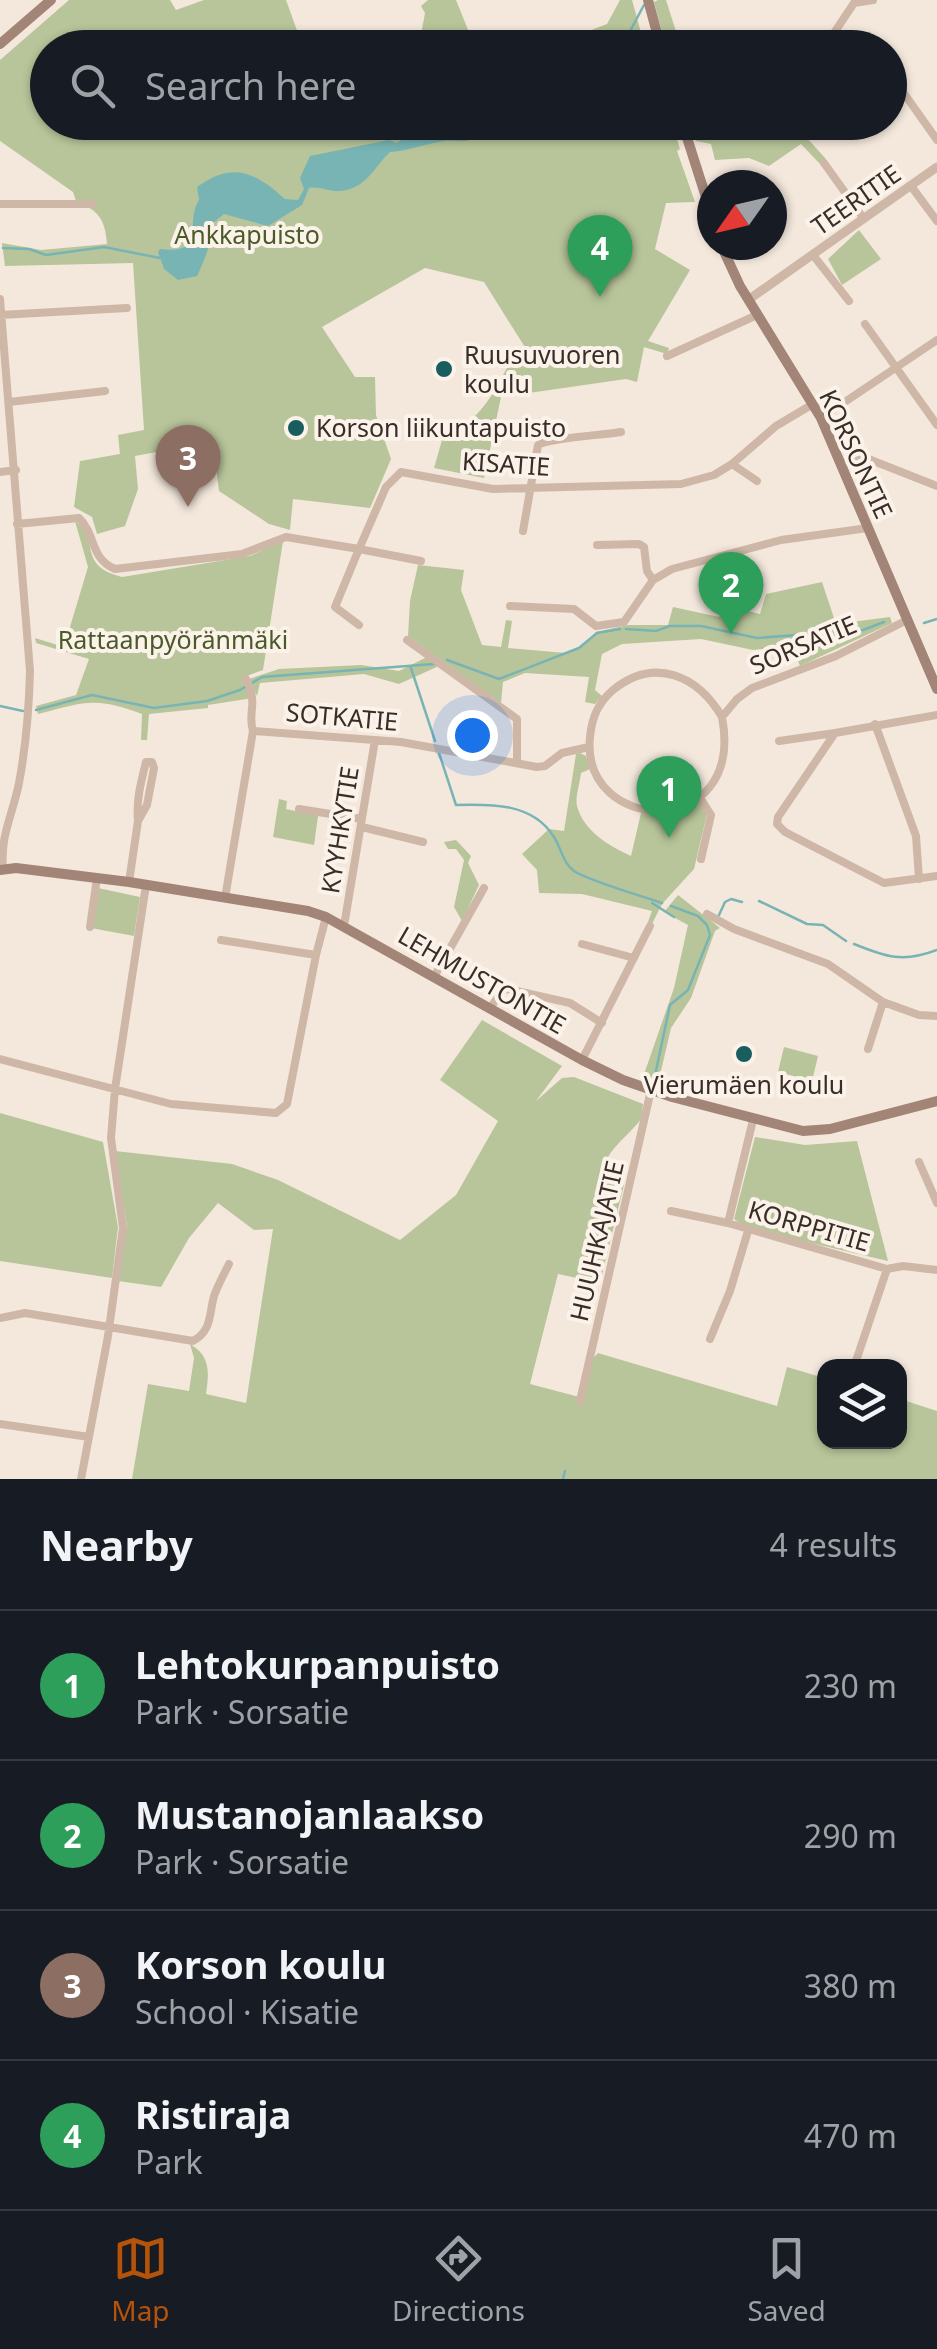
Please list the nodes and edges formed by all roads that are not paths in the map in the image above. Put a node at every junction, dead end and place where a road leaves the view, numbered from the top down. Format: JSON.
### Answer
{"nodes":[{"id":1,"x":51,"y":0,"type":"edge"},
{"id":2,"x":648,"y":0,"type":"edge"},
{"id":3,"x":873,"y":0,"type":"edge"},
{"id":4,"x":655,"y":30,"type":"edge"},
{"id":5,"x":836,"y":30,"type":"edge"},
{"id":6,"x":0,"y":44,"type":"edge"},
{"id":7,"x":907,"y":98,"type":"edge"},
{"id":8,"x":688,"y":140,"type":"edge"},
{"id":9,"x":937,"y":140,"type":"edge"},
{"id":10,"x":824,"y":163,"type":"dead end"},
{"id":11,"x":937,"y":168,"type":"edge"},
{"id":12,"x":697,"y":170,"type":"edge"},
{"id":13,"x":910,"y":186,"type":"junction"},
{"id":14,"x":0,"y":204,"type":"edge"},
{"id":15,"x":92,"y":204,"type":"dead end"},
{"id":16,"x":864,"y":219,"type":"junction"},
{"id":17,"x":937,"y":221,"type":"edge"},
{"id":18,"x":813,"y":255,"type":"junction"},
{"id":19,"x":729,"y":260,"type":"edge"},
{"id":20,"x":0,"y":300,"type":"edge"},
{"id":21,"x":748,"y":300,"type":"junction"},
{"id":22,"x":849,"y":301,"type":"dead end"},
{"id":23,"x":127,"y":308,"type":"dead end"},
{"id":24,"x":757,"y":314,"type":"junction"},
{"id":25,"x":1,"y":315,"type":"edge"},
{"id":26,"x":865,"y":324,"type":"dead end"},
{"id":27,"x":937,"y":340,"type":"edge"},
{"id":28,"x":667,"y":356,"type":"dead end"},
{"id":29,"x":897,"y":368,"type":"junction"},
{"id":30,"x":104,"y":391,"type":"dead end"},
{"id":31,"x":10,"y":402,"type":"junction"},
{"id":32,"x":813,"y":404,"type":"junction"},
{"id":33,"x":821,"y":418,"type":"junction"},
{"id":34,"x":937,"y":425,"type":"edge"},
{"id":35,"x":621,"y":432,"type":"dead end"},
{"id":36,"x":732,"y":464,"type":"junction"},
{"id":37,"x":842,"y":464,"type":"junction"},
{"id":38,"x":16,"y":470,"type":"junction"},
{"id":39,"x":0,"y":472,"type":"edge"},
{"id":40,"x":757,"y":482,"type":"dead end"},
{"id":41,"x":937,"y":486,"type":"edge"},
{"id":42,"x":530,"y":490,"type":"junction"},
{"id":43,"x":17,"y":524,"type":"junction"},
{"id":44,"x":868,"y":528,"type":"junction"},
{"id":45,"x":523,"y":531,"type":"dead end"},
{"id":46,"x":597,"y":546,"type":"dead end"},
{"id":47,"x":359,"y":549,"type":"junction"},
{"id":48,"x":421,"y":561,"type":"dead end"},
{"id":49,"x":653,"y":580,"type":"junction"},
{"id":50,"x":510,"y":606,"type":"dead end"},
{"id":51,"x":907,"y":620,"type":"junction"},
{"id":52,"x":359,"y":626,"type":"dead end"},
{"id":53,"x":408,"y":640,"type":"dead end"},
{"id":54,"x":246,"y":678,"type":"dead end"},
{"id":55,"x":937,"y":689,"type":"edge"},
{"id":56,"x":937,"y":715,"type":"edge"},
{"id":57,"x":722,"y":718,"type":"junction"},
{"id":58,"x":875,"y":724,"type":"junction"},
{"id":59,"x":253,"y":731,"type":"junction"},
{"id":60,"x":835,"y":733,"type":"junction"},
{"id":61,"x":375,"y":740,"type":"junction"},
{"id":62,"x":779,"y":741,"type":"dead end"},
{"id":63,"x":589,"y":747,"type":"junction"},
{"id":64,"x":517,"y":761,"type":"junction"},
{"id":65,"x":700,"y":798,"type":"junction"},
{"id":66,"x":299,"y":809,"type":"dead end"},
{"id":67,"x":138,"y":820,"type":"junction"},
{"id":68,"x":362,"y":823,"type":"junction"},
{"id":69,"x":423,"y":842,"type":"dead end"},
{"id":70,"x":701,"y":859,"type":"dead end"},
{"id":71,"x":2,"y":869,"type":"edge"},
{"id":72,"x":937,"y":876,"type":"edge"},
{"id":73,"x":98,"y":878,"type":"junction"},
{"id":74,"x":919,"y":879,"type":"junction"},
{"id":75,"x":129,"y":882,"type":"junction"},
{"id":76,"x":146,"y":885,"type":"junction"},
{"id":77,"x":484,"y":888,"type":"dead end"},
{"id":78,"x":224,"y":898,"type":"junction"},
{"id":79,"x":707,"y":914,"type":"dead end"},
{"id":80,"x":326,"y":917,"type":"junction"},
{"id":81,"x":90,"y":926,"type":"dead end"},
{"id":82,"x":344,"y":926,"type":"junction"},
{"id":83,"x":650,"y":926,"type":"dead end"},
{"id":84,"x":221,"y":940,"type":"dead end"},
{"id":85,"x":582,"y":944,"type":"dead end"},
{"id":86,"x":316,"y":955,"type":"junction"},
{"id":87,"x":634,"y":958,"type":"junction"},
{"id":88,"x":434,"y":977,"type":"junction"},
{"id":89,"x":883,"y":1002,"type":"junction"},
{"id":90,"x":490,"y":1008,"type":"junction"},
{"id":91,"x":937,"y":1016,"type":"edge"},
{"id":92,"x":602,"y":1024,"type":"junction"},
{"id":93,"x":868,"y":1049,"type":"dead end"},
{"id":94,"x":0,"y":1059,"type":"edge"},
{"id":95,"x":582,"y":1060,"type":"junction"},
{"id":96,"x":115,"y":1089,"type":"junction"},
{"id":97,"x":651,"y":1090,"type":"junction"},
{"id":98,"x":937,"y":1101,"type":"edge"},
{"id":99,"x":752,"y":1120,"type":"junction"},
{"id":100,"x":919,"y":1162,"type":"dead end"},
{"id":101,"x":937,"y":1203,"type":"edge"},
{"id":102,"x":671,"y":1211,"type":"dead end"},
{"id":103,"x":728,"y":1223,"type":"junction"},
{"id":104,"x":748,"y":1231,"type":"junction"},
{"id":105,"x":229,"y":1264,"type":"dead end"},
{"id":106,"x":887,"y":1269,"type":"junction"},
{"id":107,"x":937,"y":1270,"type":"edge"},
{"id":108,"x":0,"y":1318,"type":"edge"},
{"id":109,"x":109,"y":1326,"type":"junction"},
{"id":110,"x":710,"y":1339,"type":"dead end"},
{"id":111,"x":857,"y":1359,"type":"edge"},
{"id":112,"x":580,"y":1401,"type":"dead end"},
{"id":113,"x":0,"y":1424,"type":"edge"},
{"id":114,"x":89,"y":1438,"type":"junction"},
{"id":115,"x":81,"y":1479,"type":"edge"}],
"edges":[{"from":1,"to":6,"type":"main road"},
{"from":2,"to":4,"type":"main road"},
{"from":3,"to":5,"type":"street"},
{"from":7,"to":9,"type":"street"},
{"from":8,"to":12,"type":"main road"},
{"from":10,"to":16,"type":"street"},
{"from":11,"to":13,"type":"street","name":"TEERITIE"},
{"from":13,"to":16,"type":"street","name":"TEERITIE"},
{"from":13,"to":17,"type":"street"},
{"from":14,"to":15,"type":"street"},
{"from":16,"to":18,"type":"street","name":"TEERITIE"},
{"from":18,"to":21,"type":"street","name":"TEERITIE"},
{"from":18,"to":22,"type":"street"},
{"from":19,"to":21,"type":"main road","name":"KORSONTIE"},
{"from":20,"to":25,"type":"street"},
{"from":21,"to":24,"type":"main road","name":"KORSONTIE"},
{"from":23,"to":25,"type":"street"},
{"from":24,"to":28,"type":"street"},
{"from":24,"to":32,"type":"main road","name":"KORSONTIE"},
{"from":25,"to":31,"type":"street"},
{"from":26,"to":29,"type":"street"},
{"from":27,"to":29,"type":"street"},
{"from":29,"to":33,"type":"street"},
{"from":29,"to":34,"type":"street"},
{"from":30,"to":31,"type":"street"},
{"from":31,"to":38,"type":"street"},
{"from":32,"to":33,"type":"main road","name":"KORSONTIE"},
{"from":32,"to":36,"type":"street","name":"KISATIE"},
{"from":33,"to":37,"type":"main road","name":"KORSONTIE"},
{"from":35,"to":42,"type":"street"},
{"from":36,"to":40,"type":"street"},
{"from":36,"to":42,"type":"street","name":"KISATIE"},
{"from":37,"to":41,"type":"street"},
{"from":37,"to":44,"type":"main road","name":"KORSONTIE"},
{"from":38,"to":39,"type":"street"},
{"from":38,"to":43,"type":"street"},
{"from":42,"to":45,"type":"street"},
{"from":42,"to":47,"type":"street","name":"KISATIE"},
{"from":43,"to":47,"type":"street"},
{"from":43,"to":71,"type":"street"},
{"from":44,"to":49,"type":"street"},
{"from":44,"to":51,"type":"main road","name":"KORSONTIE"},
{"from":46,"to":49,"type":"street"},
{"from":47,"to":48,"type":"street"},
{"from":47,"to":52,"type":"street"},
{"from":49,"to":50,"type":"street"},
{"from":51,"to":55,"type":"main road","name":"KORSONTIE"},
{"from":51,"to":57,"type":"street","name":"SORSATIE"},
{"from":53,"to":64,"type":"street"},
{"from":54,"to":59,"type":"street"},
{"from":56,"to":58,"type":"street"},
{"from":57,"to":63,"type":"street"},
{"from":57,"to":65,"type":"street"},
{"from":58,"to":60,"type":"street"},
{"from":58,"to":74,"type":"street"},
{"from":59,"to":61,"type":"street","name":"SOTKATIE"},
{"from":59,"to":78,"type":"street","name":"SOTKATIE"},
{"from":60,"to":62,"type":"street"},
{"from":60,"to":74,"type":"street"},
{"from":61,"to":64,"type":"street","name":"SOTKATIE"},
{"from":61,"to":68,"type":"street","name":"KYYHKYTIE"},
{"from":63,"to":64,"type":"street","name":"SOTKATIE"},
{"from":63,"to":65,"type":"street"},
{"from":65,"to":70,"type":"street"},
{"from":66,"to":68,"type":"street"},
{"from":67,"to":67,"type":"street"},
{"from":67,"to":75,"type":"street"},
{"from":68,"to":69,"type":"street"},
{"from":68,"to":82,"type":"street","name":"KYYHKYTIE"},
{"from":71,"to":73,"type":"main road","name":"LEHMUSTONTIE"},
{"from":72,"to":74,"type":"street"},
{"from":73,"to":75,"type":"main road","name":"LEHMUSTONTIE"},
{"from":73,"to":81,"type":"street"},
{"from":75,"to":76,"type":"main road","name":"LEHMUSTONTIE"},
{"from":76,"to":78,"type":"main road","name":"LEHMUSTONTIE"},
{"from":76,"to":96,"type":"street"},
{"from":77,"to":88,"type":"street"},
{"from":78,"to":80,"type":"main road","name":"LEHMUSTONTIE"},
{"from":79,"to":89,"type":"street"},
{"from":80,"to":82,"type":"main road","name":"LEHMUSTONTIE"},
{"from":80,"to":86,"type":"street"},
{"from":82,"to":88,"type":"main road","name":"LEHMUSTONTIE"},
{"from":83,"to":87,"type":"street"},
{"from":84,"to":86,"type":"street"},
{"from":85,"to":87,"type":"street"},
{"from":86,"to":96,"type":"street"},
{"from":87,"to":92,"type":"street"},
{"from":88,"to":90,"type":"main road","name":"LEHMUSTONTIE"},
{"from":89,"to":91,"type":"street"},
{"from":89,"to":93,"type":"street"},
{"from":90,"to":92,"type":"street"},
{"from":90,"to":95,"type":"main road","name":"LEHMUSTONTIE"},
{"from":92,"to":95,"type":"street"},
{"from":94,"to":96,"type":"street"},
{"from":95,"to":97,"type":"main road","name":"LEHMUSTONTIE"},
{"from":96,"to":109,"type":"street"},
{"from":97,"to":99,"type":"main road","name":"LEHMUSTONTIE"},
{"from":97,"to":112,"type":"street","name":"HUUHKAJATIE"},
{"from":98,"to":99,"type":"main road","name":"LEHMUSTONTIE"},
{"from":99,"to":103,"type":"street"},
{"from":100,"to":101,"type":"street"},
{"from":102,"to":103,"type":"street","name":"KORPPITIE"},
{"from":103,"to":104,"type":"street","name":"KORPPITIE"},
{"from":104,"to":106,"type":"street","name":"KORPPITIE"},
{"from":104,"to":110,"type":"street"},
{"from":105,"to":109,"type":"street"},
{"from":106,"to":107,"type":"street","name":"KORPPITIE"},
{"from":106,"to":111,"type":"street"},
{"from":108,"to":109,"type":"street"},
{"from":109,"to":114,"type":"street"},
{"from":113,"to":114,"type":"street"},
{"from":114,"to":115,"type":"street"}]}
